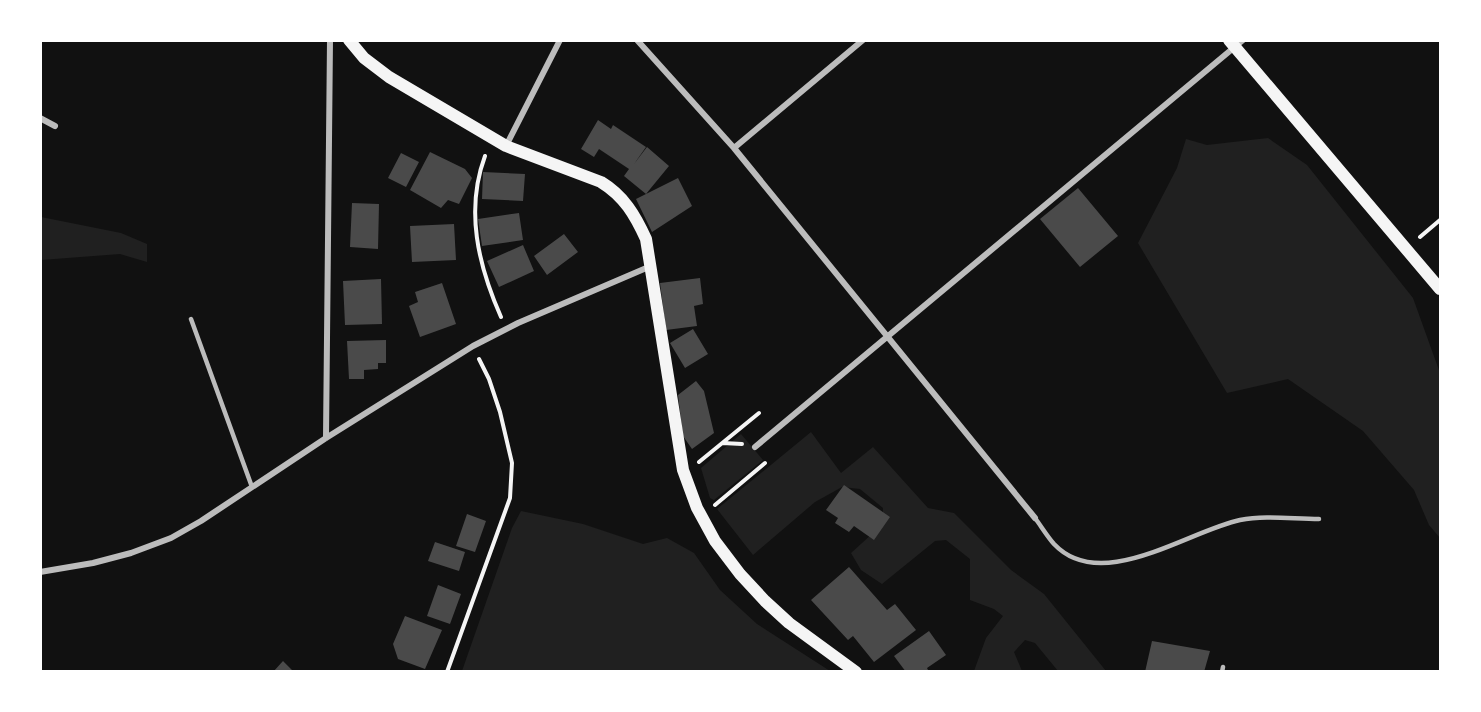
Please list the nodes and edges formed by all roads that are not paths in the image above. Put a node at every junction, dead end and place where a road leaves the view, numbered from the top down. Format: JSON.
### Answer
{"nodes":[{"id":1,"x":330,"y":40,"type":"edge"},
{"id":2,"x":349,"y":40,"type":"edge"},
{"id":3,"x":560,"y":40,"type":"edge"},
{"id":4,"x":636,"y":40,"type":"edge"},
{"id":5,"x":862,"y":40,"type":"edge"},
{"id":6,"x":1236,"y":43,"type":"edge"},
{"id":7,"x":40,"y":118,"type":"edge"},
{"id":8,"x":55,"y":126,"type":"dead end"},
{"id":9,"x":506,"y":146,"type":"junction"},
{"id":10,"x":734,"y":148,"type":"junction"},
{"id":11,"x":651,"y":266,"type":"junction"},
{"id":12,"x":1440,"y":289,"type":"edge"},
{"id":13,"x":191,"y":319,"type":"dead end"},
{"id":14,"x":887,"y":338,"type":"junction"},
{"id":15,"x":326,"y":438,"type":"junction"},
{"id":16,"x":755,"y":447,"type":"dead end"},
{"id":17,"x":252,"y":487,"type":"junction"},
{"id":18,"x":1035,"y":518,"type":"joint"},
{"id":19,"x":1318,"y":519,"type":"dead end"},
{"id":20,"x":40,"y":572,"type":"edge"},
{"id":21,"x":856,"y":672,"type":"edge"}],
"edges":[{"from":1,"to":15,"type":"street"},
{"from":2,"to":9,"type":"main road"},
{"from":3,"to":9,"type":"street"},
{"from":4,"to":10,"type":"street"},
{"from":5,"to":10,"type":"street"},
{"from":6,"to":12,"type":"main road"},
{"from":6,"to":14,"type":"street"},
{"from":7,"to":8,"type":"street"},
{"from":9,"to":11,"type":"main road"},
{"from":10,"to":14,"type":"street"},
{"from":11,"to":15,"type":"street"},
{"from":11,"to":21,"type":"main road"},
{"from":13,"to":17,"type":"lane"},
{"from":14,"to":16,"type":"street"},
{"from":14,"to":18,"type":"street"},
{"from":15,"to":17,"type":"street"},
{"from":17,"to":20,"type":"street"},
{"from":18,"to":19,"type":"lane"}]}
